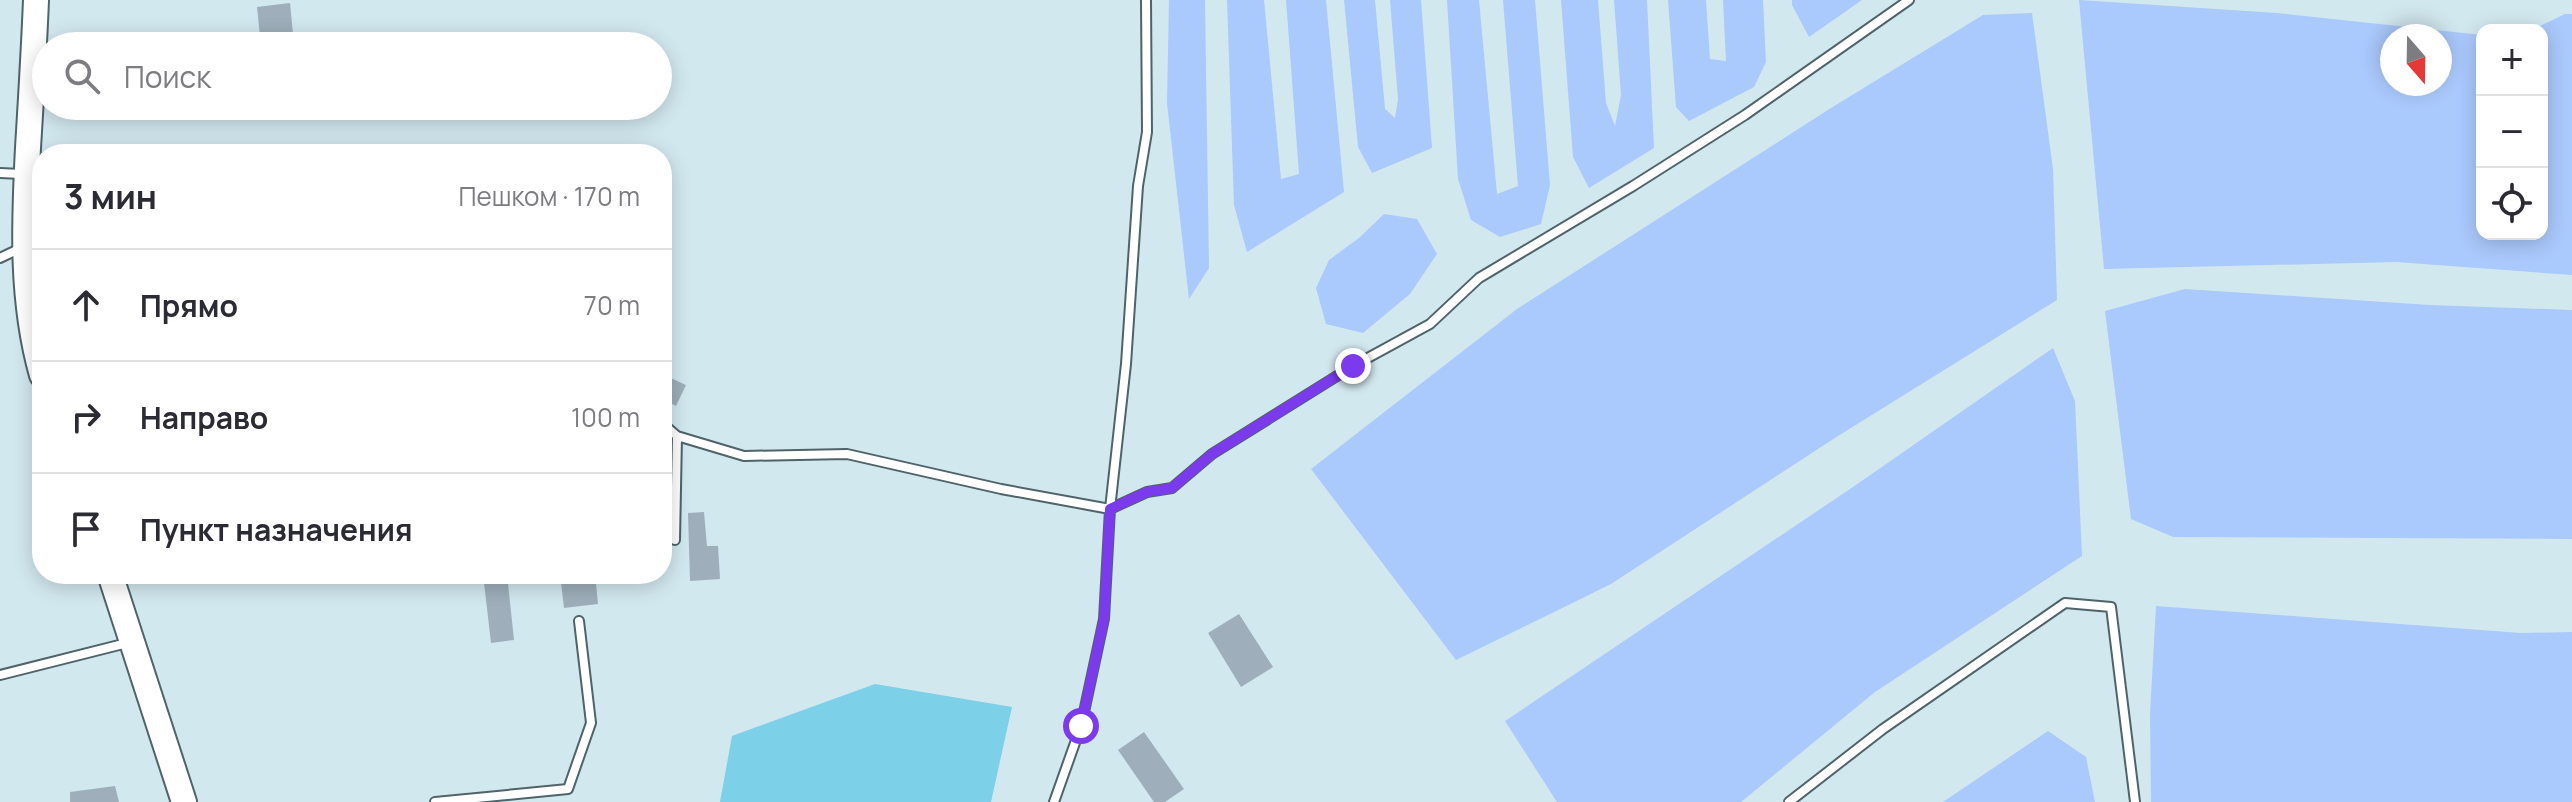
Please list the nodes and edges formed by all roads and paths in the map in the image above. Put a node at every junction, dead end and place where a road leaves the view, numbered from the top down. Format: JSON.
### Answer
{"nodes":[{"id":1,"x":36,"y":0,"type":"edge"},
{"id":2,"x":1146,"y":0,"type":"edge"},
{"id":3,"x":1909,"y":0,"type":"edge"},
{"id":4,"x":35,"y":32,"type":"edge"},
{"id":5,"x":33,"y":120,"type":"edge"},
{"id":6,"x":33,"y":144,"type":"edge"},
{"id":7,"x":0,"y":173,"type":"edge"},
{"id":8,"x":32,"y":187,"type":"edge"},
{"id":9,"x":25,"y":246,"type":"junction"},
{"id":10,"x":0,"y":258,"type":"edge"},
{"id":11,"x":32,"y":330,"type":"edge"},
{"id":12,"x":672,"y":432,"type":"edge"},
{"id":13,"x":677,"y":436,"type":"junction"},
{"id":14,"x":1110,"y":509,"type":"junction"},
{"id":15,"x":675,"y":540,"type":"dead end"},
{"id":16,"x":113,"y":584,"type":"edge"},
{"id":17,"x":579,"y":621,"type":"dead end"},
{"id":18,"x":132,"y":642,"type":"junction"},
{"id":19,"x":0,"y":675,"type":"edge"},
{"id":20,"x":184,"y":802,"type":"edge"},
{"id":21,"x":435,"y":802,"type":"edge"},
{"id":22,"x":1054,"y":802,"type":"edge"},
{"id":23,"x":1789,"y":802,"type":"edge"},
{"id":24,"x":2135,"y":802,"type":"edge"}],
"edges":[{"from":1,"to":4,"type":"main road"},
{"from":2,"to":14,"type":"lane"},
{"from":3,"to":14,"type":"lane"},
{"from":5,"to":6,"type":"main road"},
{"from":7,"to":8,"type":"lane"},
{"from":8,"to":9,"type":"main road"},
{"from":9,"to":10,"type":"lane"},
{"from":9,"to":11,"type":"main road"},
{"from":12,"to":13,"type":"lane"},
{"from":13,"to":14,"type":"lane"},
{"from":13,"to":15,"type":"lane"},
{"from":14,"to":22,"type":"lane"},
{"from":16,"to":18,"type":"main road"},
{"from":17,"to":21,"type":"lane"},
{"from":18,"to":19,"type":"lane"},
{"from":18,"to":20,"type":"main road"},
{"from":23,"to":24,"type":"lane"}]}
